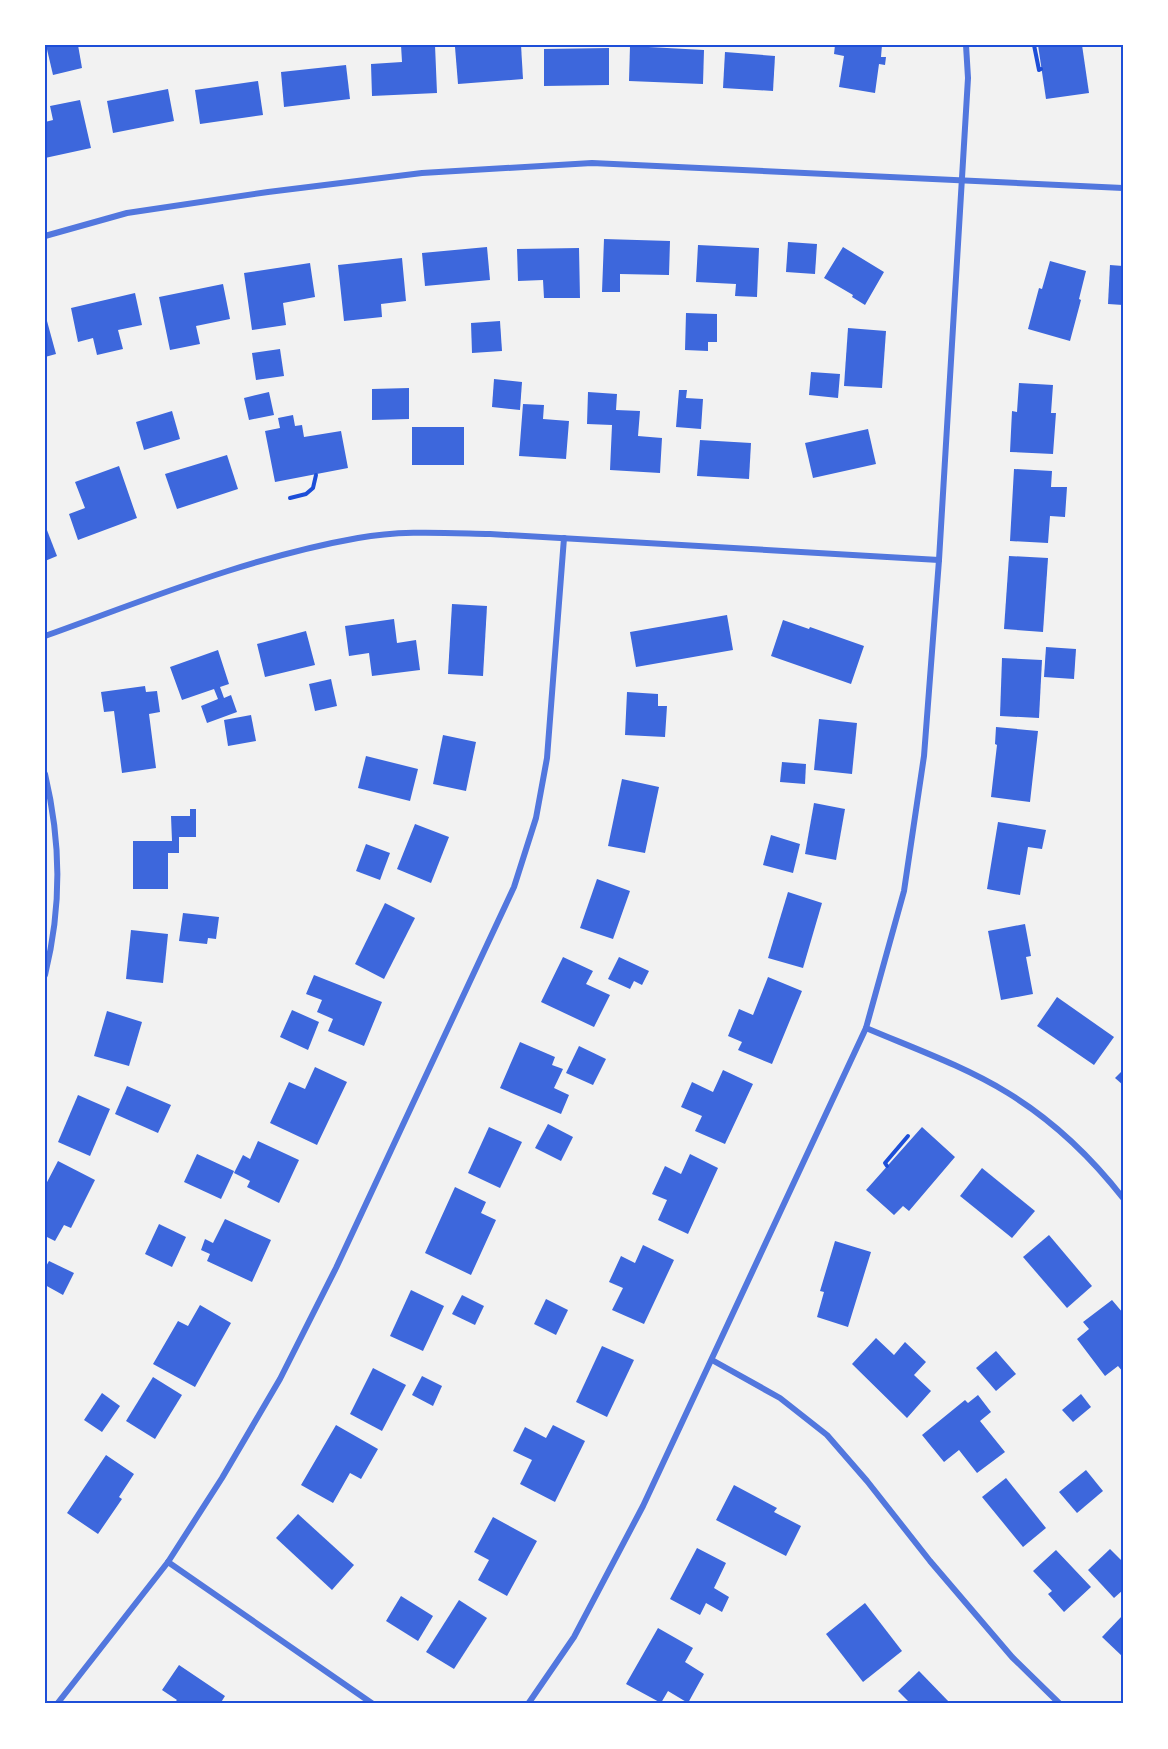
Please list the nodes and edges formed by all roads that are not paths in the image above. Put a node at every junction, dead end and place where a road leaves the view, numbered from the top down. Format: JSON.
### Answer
{"nodes":[{"id":1,"x":966,"y":45,"type":"edge"},
{"id":2,"x":961,"y":179,"type":"junction"},
{"id":3,"x":1123,"y":188,"type":"edge"},
{"id":4,"x":45,"y":236,"type":"edge"},
{"id":5,"x":564,"y":538,"type":"junction"},
{"id":6,"x":939,"y":560,"type":"junction"},
{"id":7,"x":45,"y":636,"type":"edge"},
{"id":8,"x":45,"y":774,"type":"edge"},
{"id":9,"x":45,"y":975,"type":"edge"},
{"id":10,"x":866,"y":1028,"type":"junction"},
{"id":11,"x":1123,"y":1198,"type":"edge"},
{"id":12,"x":712,"y":1360,"type":"junction"},
{"id":13,"x":168,"y":1562,"type":"junction"},
{"id":14,"x":57,"y":1704,"type":"edge"},
{"id":15,"x":373,"y":1704,"type":"edge"},
{"id":16,"x":528,"y":1704,"type":"edge"},
{"id":17,"x":1060,"y":1704,"type":"edge"}],
"edges":[{"from":1,"to":2,"type":"street"},
{"from":2,"to":3,"type":"street"},
{"from":2,"to":4,"type":"street"},
{"from":2,"to":6,"type":"street"},
{"from":5,"to":6,"type":"street"},
{"from":5,"to":7,"type":"street"},
{"from":5,"to":13,"type":"street"},
{"from":6,"to":10,"type":"street"},
{"from":8,"to":9,"type":"street"},
{"from":10,"to":11,"type":"street"},
{"from":10,"to":12,"type":"street"},
{"from":12,"to":16,"type":"street"},
{"from":12,"to":17,"type":"street"},
{"from":13,"to":14,"type":"street"},
{"from":13,"to":15,"type":"street"}]}
